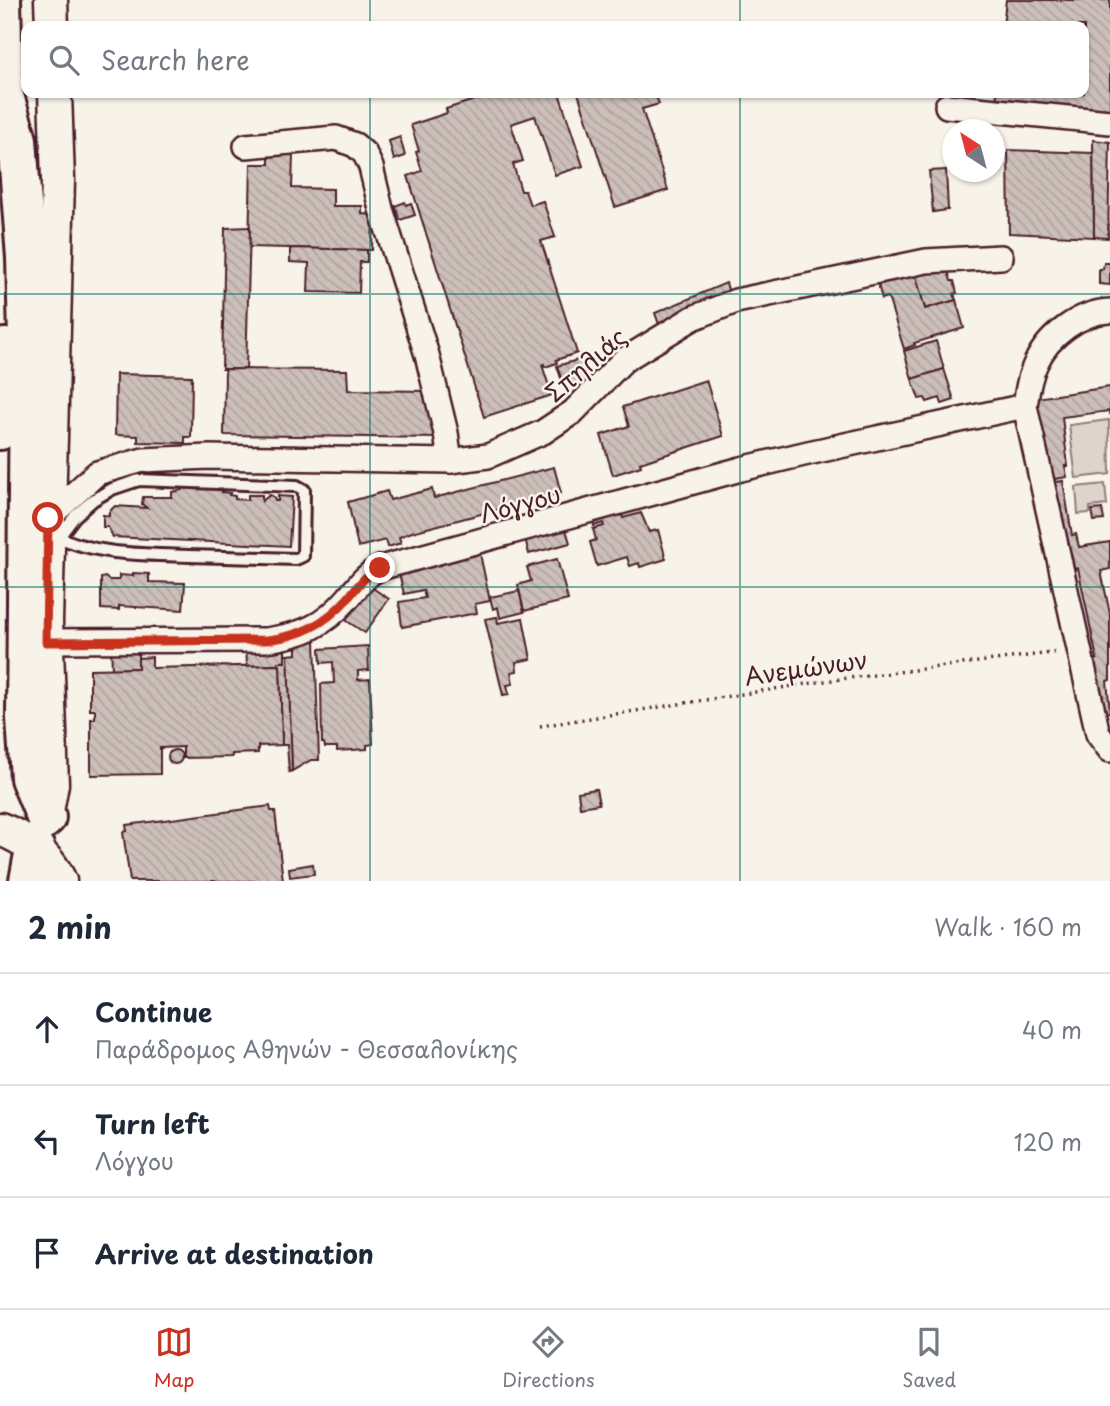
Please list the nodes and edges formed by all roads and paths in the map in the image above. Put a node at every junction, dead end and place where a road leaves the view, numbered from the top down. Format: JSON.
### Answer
{"nodes":[{"id":1,"x":1,"y":0,"type":"edge"},
{"id":2,"x":51,"y":0,"type":"edge"},
{"id":3,"x":52,"y":21,"type":"edge"},
{"id":4,"x":3,"y":93,"type":"junction"},
{"id":5,"x":55,"y":98,"type":"edge"},
{"id":6,"x":947,"y":106,"type":"dead end"},
{"id":7,"x":1110,"y":122,"type":"edge"},
{"id":8,"x":246,"y":146,"type":"dead end"},
{"id":9,"x":1001,"y":257,"type":"dead end"},
{"id":10,"x":1110,"y":311,"type":"edge"},
{"id":11,"x":1025,"y":407,"type":"junction"},
{"id":12,"x":0,"y":429,"type":"edge"},
{"id":13,"x":450,"y":461,"type":"junction"},
{"id":14,"x":51,"y":529,"type":"junction"},
{"id":15,"x":46,"y":642,"type":"junction"},
{"id":16,"x":1078,"y":649,"type":"junction"},
{"id":17,"x":540,"y":726,"type":"dead end"},
{"id":18,"x":1110,"y":750,"type":"edge"},
{"id":19,"x":0,"y":828,"type":"edge"},
{"id":20,"x":28,"y":850,"type":"edge"},
{"id":21,"x":60,"y":881,"type":"edge"}],
"edges":[{"from":1,"to":4,"type":"highway"},
{"from":2,"to":3,"type":"main road"},
{"from":4,"to":12,"type":"highway"},
{"from":4,"to":20,"type":"highway"},
{"from":5,"to":14,"type":"main road"},
{"from":6,"to":7,"type":"street"},
{"from":8,"to":13,"type":"street"},
{"from":9,"to":13,"type":"street","name":"Σπηλιάς"},
{"from":10,"to":11,"type":"street"},
{"from":11,"to":15,"type":"street","name":"Λόγγου"},
{"from":11,"to":16,"type":"street"},
{"from":13,"to":14,"type":"street","name":"Σπηλιάς"},
{"from":14,"to":14,"type":"lane"},
{"from":14,"to":15,"type":"main road"},
{"from":15,"to":20,"type":"main road"},
{"from":16,"to":17,"type":"path","name":"Ανεμώνων"},
{"from":16,"to":18,"type":"street"},
{"from":19,"to":20,"type":"main road"},
{"from":20,"to":21,"type":"main road"}]}
